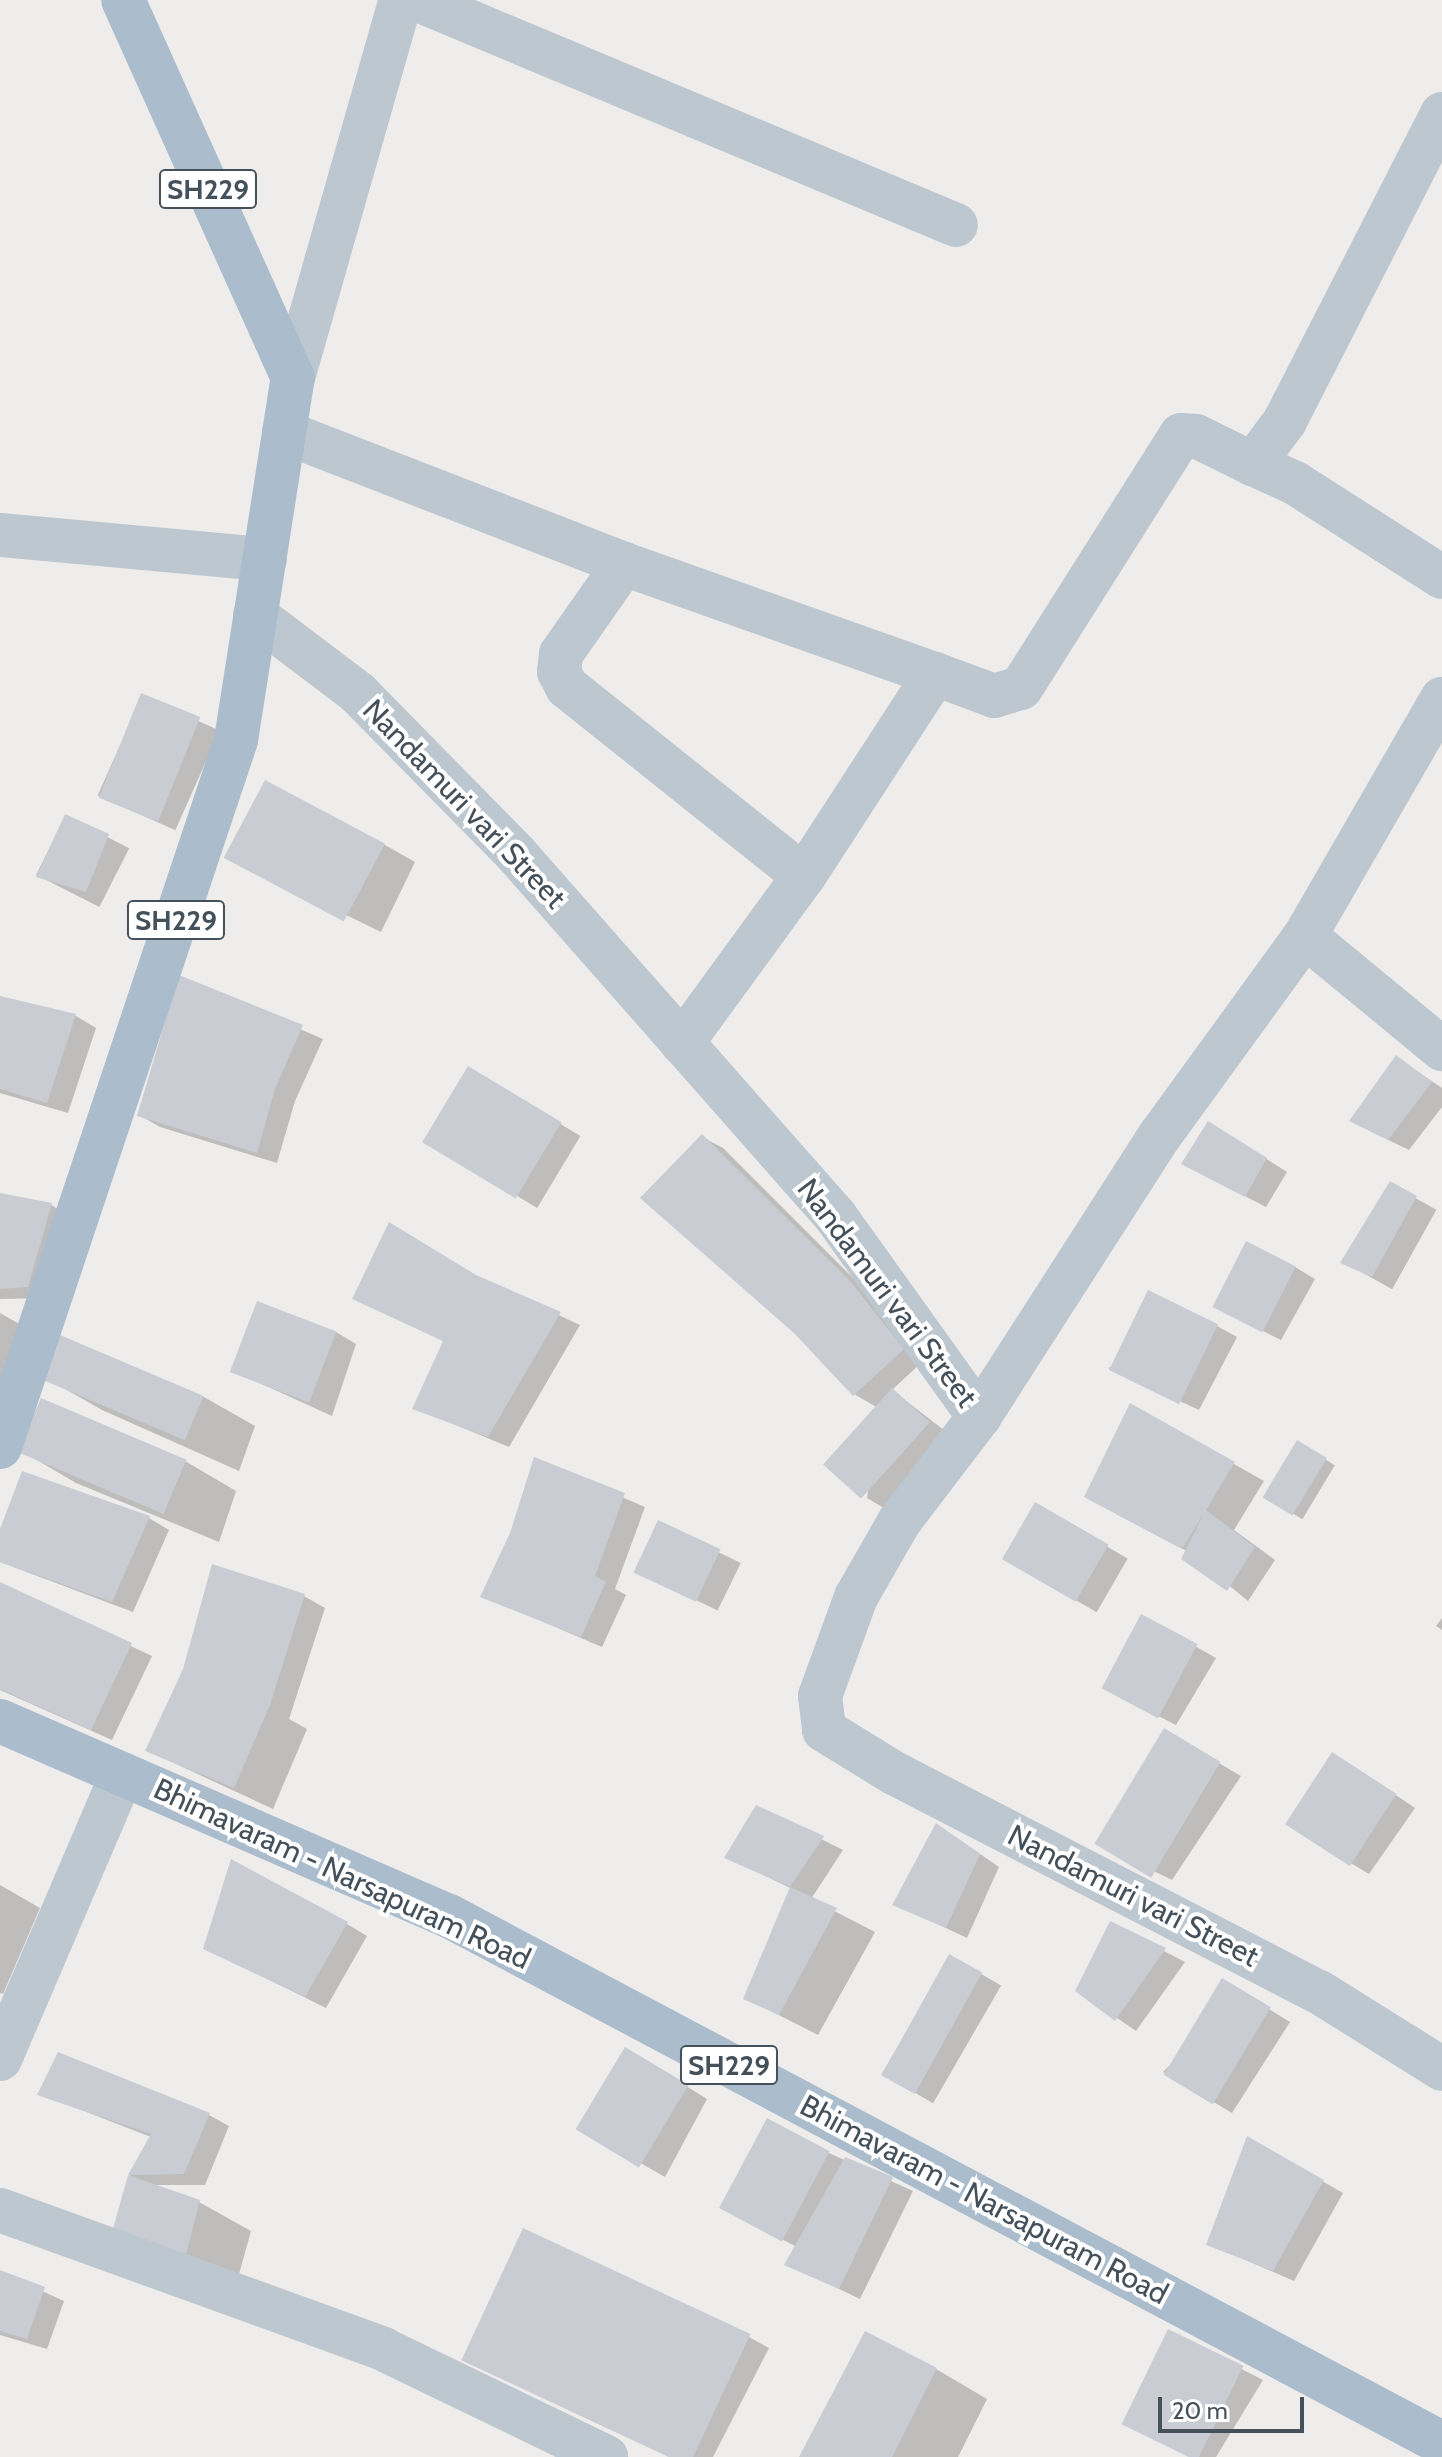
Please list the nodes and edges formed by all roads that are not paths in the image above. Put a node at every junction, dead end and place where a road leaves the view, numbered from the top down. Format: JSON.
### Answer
{"nodes":[{"id":1,"x":123,"y":0,"type":"edge"},
{"id":2,"x":401,"y":0,"type":"edge"},
{"id":3,"x":418,"y":0,"type":"edge"},
{"id":4,"x":1442,"y":114,"type":"edge"},
{"id":5,"x":956,"y":225,"type":"dead end"},
{"id":6,"x":293,"y":378,"type":"junction"},
{"id":7,"x":284,"y":432,"type":"junction"},
{"id":8,"x":1253,"y":464,"type":"junction"},
{"id":9,"x":0,"y":535,"type":"edge"},
{"id":10,"x":265,"y":559,"type":"junction"},
{"id":11,"x":624,"y":564,"type":"junction"},
{"id":12,"x":1442,"y":577,"type":"edge"},
{"id":13,"x":255,"y":615,"type":"junction"},
{"id":14,"x":935,"y":674,"type":"junction"},
{"id":15,"x":1442,"y":699,"type":"edge"},
{"id":16,"x":804,"y":876,"type":"junction"},
{"id":17,"x":1305,"y":936,"type":"junction"},
{"id":18,"x":682,"y":1043,"type":"junction"},
{"id":19,"x":1442,"y":1049,"type":"edge"},
{"id":20,"x":979,"y":1417,"type":"junction"},
{"id":21,"x":0,"y":1447,"type":"edge"},
{"id":22,"x":0,"y":1721,"type":"edge"},
{"id":23,"x":122,"y":1774,"type":"junction"},
{"id":24,"x":0,"y":2059,"type":"edge"},
{"id":25,"x":1442,"y":2069,"type":"edge"},
{"id":26,"x":0,"y":2210,"type":"edge"},
{"id":27,"x":1442,"y":2443,"type":"edge"},
{"id":28,"x":606,"y":2457,"type":"edge"}],
"edges":[{"from":1,"to":6,"type":"main road","number":"SH229"},
{"from":2,"to":6,"type":"street"},
{"from":3,"to":5,"type":"street"},
{"from":4,"to":8,"type":"street"},
{"from":6,"to":7,"type":"main road","number":"SH229"},
{"from":7,"to":10,"type":"main road","number":"SH229"},
{"from":7,"to":11,"type":"street"},
{"from":8,"to":12,"type":"street"},
{"from":8,"to":14,"type":"street"},
{"from":9,"to":10,"type":"street"},
{"from":10,"to":13,"type":"main road","number":"SH229"},
{"from":11,"to":14,"type":"street"},
{"from":11,"to":16,"type":"street"},
{"from":13,"to":18,"type":"street","name":"Nandamuri vari Street"},
{"from":13,"to":21,"type":"main road","number":"SH229"},
{"from":14,"to":16,"type":"street"},
{"from":15,"to":17,"type":"street"},
{"from":16,"to":18,"type":"street"},
{"from":17,"to":19,"type":"street"},
{"from":17,"to":20,"type":"street"},
{"from":18,"to":20,"type":"street","name":"Nandamuri vari Street"},
{"from":20,"to":25,"type":"street","name":"Nandamuri vari Street"},
{"from":22,"to":23,"type":"main road","name":"Bhimavaram - Narsapuram Road","number":"SH229"},
{"from":23,"to":24,"type":"street"},
{"from":23,"to":27,"type":"main road","name":"Bhimavaram - Narsapuram Road","number":"SH229"},
{"from":26,"to":28,"type":"street"}]}
